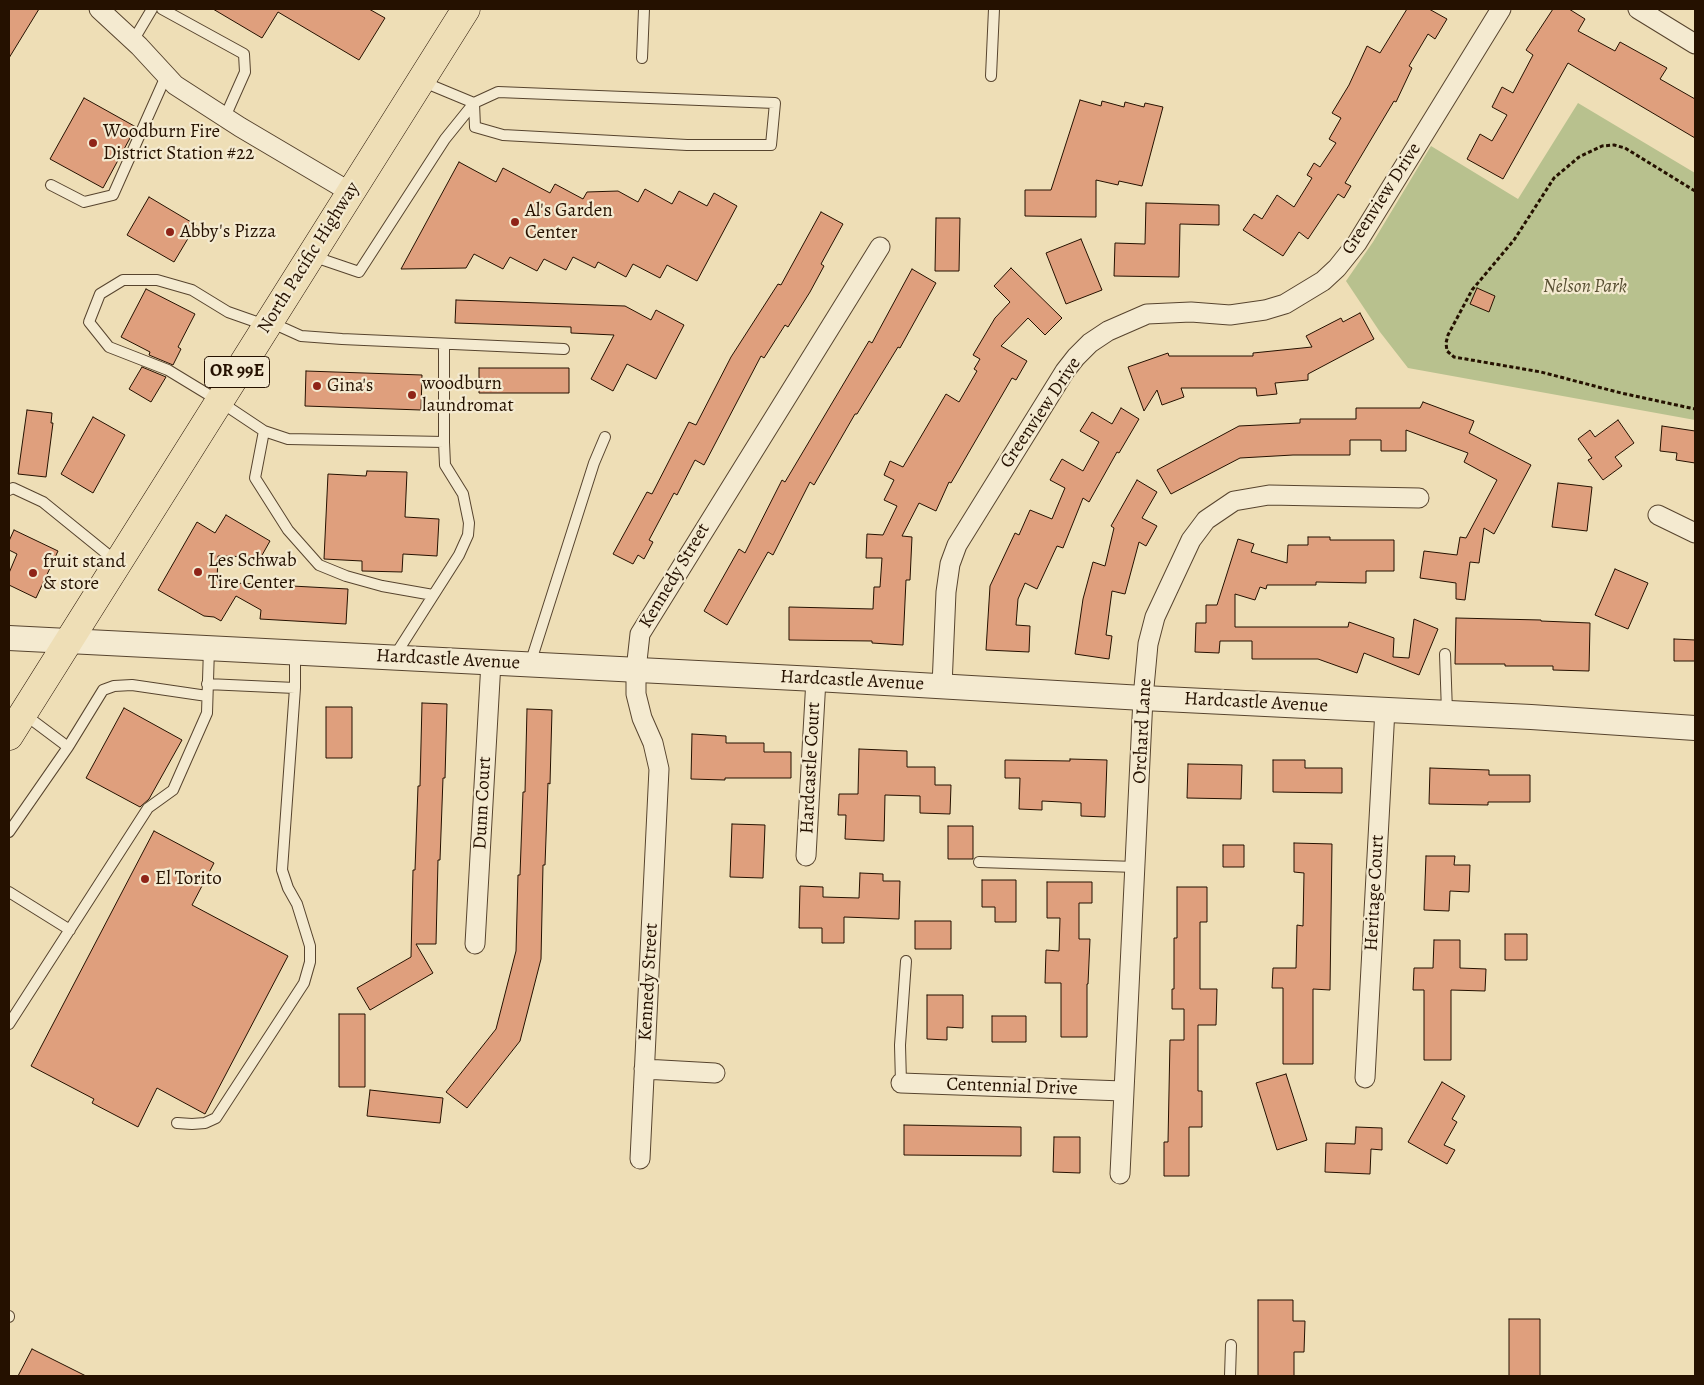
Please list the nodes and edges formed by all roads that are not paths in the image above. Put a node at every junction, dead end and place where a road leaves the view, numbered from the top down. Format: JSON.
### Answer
{"nodes":[{"id":1,"x":99,"y":9,"type":"edge"},
{"id":2,"x":152,"y":9,"type":"edge"},
{"id":3,"x":162,"y":9,"type":"edge"},
{"id":4,"x":466,"y":9,"type":"edge"},
{"id":5,"x":644,"y":9,"type":"edge"},
{"id":6,"x":994,"y":9,"type":"edge"},
{"id":7,"x":1501,"y":9,"type":"edge"},
{"id":8,"x":1638,"y":9,"type":"edge"},
{"id":9,"x":133,"y":41,"type":"junction"},
{"id":10,"x":1695,"y":44,"type":"edge"},
{"id":11,"x":642,"y":58,"type":"dead end"},
{"id":12,"x":166,"y":76,"type":"junction"},
{"id":13,"x":991,"y":76,"type":"dead end"},
{"id":14,"x":420,"y":81,"type":"junction"},
{"id":15,"x":474,"y":103,"type":"junction"},
{"id":16,"x":225,"y":117,"type":"junction"},
{"id":17,"x":51,"y":185,"type":"dead end"},
{"id":18,"x":350,"y":192,"type":"junction"},
{"id":19,"x":880,"y":247,"type":"dead end"},
{"id":20,"x":311,"y":255,"type":"junction"},
{"id":21,"x":268,"y":323,"type":"junction"},
{"id":22,"x":444,"y":344,"type":"junction"},
{"id":23,"x":564,"y":349,"type":"dead end"},
{"id":24,"x":219,"y":401,"type":"junction"},
{"id":25,"x":264,"y":432,"type":"junction"},
{"id":26,"x":605,"y":437,"type":"dead end"},
{"id":27,"x":444,"y":442,"type":"junction"},
{"id":28,"x":9,"y":490,"type":"edge"},
{"id":29,"x":1419,"y":498,"type":"dead end"},
{"id":30,"x":1658,"y":515,"type":"dead end"},
{"id":31,"x":1695,"y":533,"type":"edge"},
{"id":32,"x":118,"y":563,"type":"junction"},
{"id":33,"x":433,"y":595,"type":"junction"},
{"id":34,"x":9,"y":638,"type":"edge"},
{"id":35,"x":69,"y":641,"type":"junction"},
{"id":36,"x":208,"y":648,"type":"junction"},
{"id":37,"x":295,"y":652,"type":"junction"},
{"id":38,"x":1446,"y":654,"type":"dead end"},
{"id":39,"x":393,"y":658,"type":"junction"},
{"id":40,"x":491,"y":662,"type":"junction"},
{"id":41,"x":530,"y":664,"type":"junction"},
{"id":42,"x":636,"y":670,"type":"junction"},
{"id":43,"x":816,"y":679,"type":"junction"},
{"id":44,"x":207,"y":684,"type":"junction"},
{"id":45,"x":942,"y":686,"type":"junction"},
{"id":46,"x":295,"y":688,"type":"junction"},
{"id":47,"x":207,"y":696,"type":"junction"},
{"id":48,"x":1143,"y":698,"type":"junction"},
{"id":49,"x":1385,"y":709,"type":"junction"},
{"id":50,"x":1447,"y":712,"type":"junction"},
{"id":51,"x":23,"y":714,"type":"junction"},
{"id":52,"x":1695,"y":728,"type":"edge"},
{"id":53,"x":9,"y":736,"type":"edge"},
{"id":54,"x":68,"y":747,"type":"junction"},
{"id":55,"x":9,"y":832,"type":"edge"},
{"id":56,"x":806,"y":856,"type":"dead end"},
{"id":57,"x":980,"y":862,"type":"dead end"},
{"id":58,"x":1136,"y":867,"type":"junction"},
{"id":59,"x":9,"y":892,"type":"edge"},
{"id":60,"x":70,"y":930,"type":"junction"},
{"id":61,"x":475,"y":944,"type":"dead end"},
{"id":62,"x":906,"y":961,"type":"dead end"},
{"id":63,"x":9,"y":1024,"type":"edge"},
{"id":64,"x":644,"y":1070,"type":"junction"},
{"id":65,"x":715,"y":1074,"type":"dead end"},
{"id":66,"x":1365,"y":1078,"type":"dead end"},
{"id":67,"x":902,"y":1083,"type":"joint"},
{"id":68,"x":1123,"y":1091,"type":"junction"},
{"id":69,"x":177,"y":1124,"type":"dead end"},
{"id":70,"x":640,"y":1160,"type":"dead end"},
{"id":71,"x":1120,"y":1174,"type":"dead end"},
{"id":72,"x":1231,"y":1346,"type":"dead end"},
{"id":73,"x":1230,"y":1376,"type":"edge"}],
"edges":[{"from":1,"to":9,"type":"street"},
{"from":2,"to":9,"type":"lane"},
{"from":3,"to":16,"type":"lane"},
{"from":4,"to":14,"type":"main road","name":"North Pacific Highway","number":"OR 99E"},
{"from":5,"to":11,"type":"lane"},
{"from":6,"to":13,"type":"lane"},
{"from":7,"to":45,"type":"street","name":"Greenview Drive"},
{"from":8,"to":10,"type":"street"},
{"from":9,"to":12,"type":"street"},
{"from":12,"to":16,"type":"street"},
{"from":12,"to":17,"type":"lane"},
{"from":14,"to":15,"type":"lane"},
{"from":14,"to":18,"type":"main road","name":"North Pacific Highway","number":"OR 99E"},
{"from":15,"to":15,"type":"lane"},
{"from":15,"to":20,"type":"lane"},
{"from":16,"to":18,"type":"street"},
{"from":18,"to":20,"type":"main road","name":"North Pacific Highway","number":"OR 99E"},
{"from":19,"to":42,"type":"street","name":"Kennedy Street"},
{"from":20,"to":21,"type":"main road","name":"North Pacific Highway","number":"OR 99E"},
{"from":21,"to":22,"type":"lane"},
{"from":21,"to":24,"type":"main road","name":"North Pacific Highway","number":"OR 99E"},
{"from":21,"to":24,"type":"lane"},
{"from":22,"to":23,"type":"lane"},
{"from":22,"to":27,"type":"lane"},
{"from":24,"to":25,"type":"lane"},
{"from":24,"to":32,"type":"main road","name":"North Pacific Highway","number":"OR 99E"},
{"from":25,"to":27,"type":"lane"},
{"from":25,"to":33,"type":"lane"},
{"from":26,"to":41,"type":"lane"},
{"from":27,"to":33,"type":"lane"},
{"from":28,"to":32,"type":"lane"},
{"from":29,"to":48,"type":"street","name":"Orchard Lane"},
{"from":30,"to":31,"type":"street"},
{"from":32,"to":35,"type":"main road","name":"North Pacific Highway","number":"OR 99E"},
{"from":33,"to":39,"type":"lane"},
{"from":34,"to":35,"type":"street","name":"Hardcastle Avenue"},
{"from":35,"to":36,"type":"street","name":"Hardcastle Avenue"},
{"from":35,"to":51,"type":"main road","name":"North Pacific Highway","number":"OR 99E"},
{"from":36,"to":37,"type":"street","name":"Hardcastle Avenue"},
{"from":36,"to":44,"type":"lane"},
{"from":37,"to":39,"type":"street","name":"Hardcastle Avenue"},
{"from":37,"to":46,"type":"lane"},
{"from":38,"to":50,"type":"lane"},
{"from":39,"to":40,"type":"street","name":"Hardcastle Avenue"},
{"from":40,"to":41,"type":"street","name":"Hardcastle Avenue"},
{"from":40,"to":61,"type":"street","name":"Dunn Court"},
{"from":41,"to":42,"type":"street","name":"Hardcastle Avenue"},
{"from":42,"to":43,"type":"street","name":"Hardcastle Avenue"},
{"from":42,"to":64,"type":"street","name":"Kennedy Street"},
{"from":43,"to":45,"type":"street","name":"Hardcastle Avenue"},
{"from":43,"to":56,"type":"street","name":"Hardcastle Court"},
{"from":44,"to":46,"type":"lane"},
{"from":44,"to":47,"type":"lane"},
{"from":45,"to":48,"type":"street","name":"Hardcastle Avenue"},
{"from":46,"to":69,"type":"lane"},
{"from":47,"to":54,"type":"lane"},
{"from":47,"to":60,"type":"lane"},
{"from":48,"to":49,"type":"street","name":"Hardcastle Avenue"},
{"from":48,"to":58,"type":"street","name":"Orchard Lane"},
{"from":49,"to":50,"type":"street","name":"Hardcastle Avenue"},
{"from":49,"to":66,"type":"street","name":"Heritage Court"},
{"from":50,"to":52,"type":"street","name":"Hardcastle Avenue"},
{"from":51,"to":53,"type":"main road","name":"North Pacific Highway","number":"OR 99E"},
{"from":51,"to":54,"type":"lane"},
{"from":54,"to":55,"type":"lane"},
{"from":57,"to":58,"type":"lane"},
{"from":58,"to":68,"type":"street","name":"Orchard Lane"},
{"from":59,"to":60,"type":"lane"},
{"from":60,"to":63,"type":"lane"},
{"from":62,"to":67,"type":"lane"},
{"from":64,"to":65,"type":"street"},
{"from":64,"to":70,"type":"street","name":"Kennedy Street"},
{"from":67,"to":68,"type":"street","name":"Centennial Drive"},
{"from":68,"to":71,"type":"street","name":"Orchard Lane"},
{"from":72,"to":73,"type":"lane"}]}
